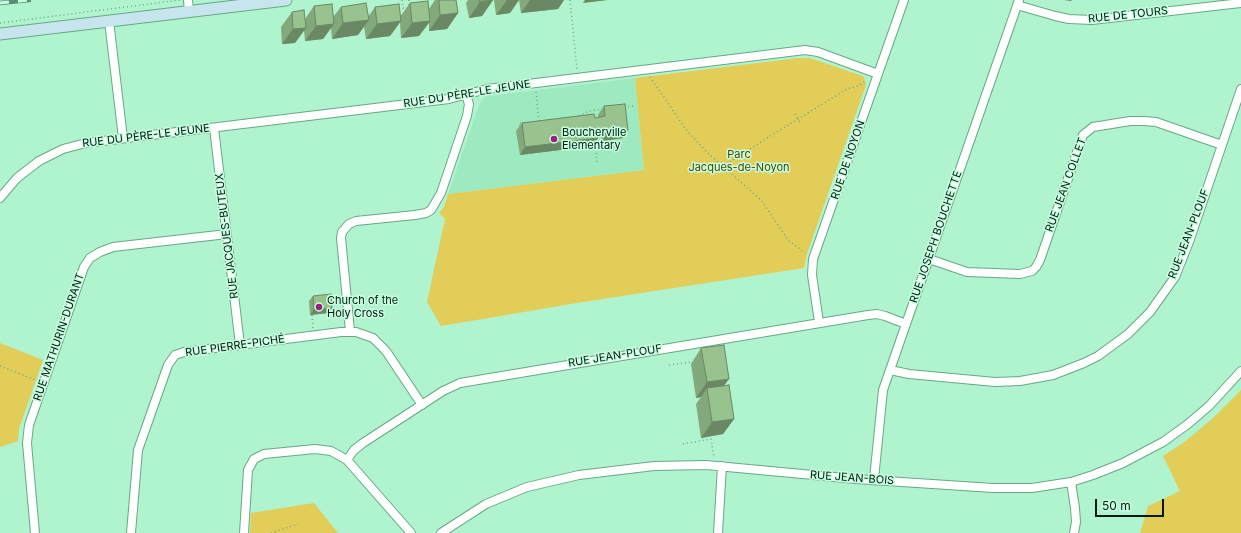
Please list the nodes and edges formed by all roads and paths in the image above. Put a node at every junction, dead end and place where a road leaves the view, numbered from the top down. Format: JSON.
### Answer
{"nodes":[{"id":1,"x":188,"y":0,"type":"edge"},
{"id":2,"x":286,"y":0,"type":"edge"},
{"id":3,"x":402,"y":0,"type":"edge"},
{"id":4,"x":409,"y":0,"type":"edge"},
{"id":5,"x":570,"y":0,"type":"edge"},
{"id":6,"x":904,"y":0,"type":"edge"},
{"id":7,"x":176,"y":1,"type":"edge"},
{"id":8,"x":1018,"y":3,"type":"edge"},
{"id":9,"x":1241,"y":3,"type":"edge"},
{"id":10,"x":1241,"y":6,"type":"edge"},
{"id":11,"x":406,"y":8,"type":"junction"},
{"id":12,"x":189,"y":12,"type":"junction"},
{"id":13,"x":407,"y":13,"type":"dead end"},
{"id":14,"x":109,"y":21,"type":"junction"},
{"id":15,"x":0,"y":23,"type":"edge"},
{"id":16,"x":0,"y":34,"type":"edge"},
{"id":17,"x":577,"y":71,"type":"dead end"},
{"id":18,"x":878,"y":74,"type":"junction"},
{"id":19,"x":648,"y":75,"type":"dead end"},
{"id":20,"x":867,"y":80,"type":"dead end"},
{"id":21,"x":535,"y":89,"type":"dead end"},
{"id":22,"x":1241,"y":89,"type":"edge"},
{"id":23,"x":466,"y":95,"type":"junction"},
{"id":24,"x":634,"y":106,"type":"dead end"},
{"id":25,"x":619,"y":108,"type":"edge"},
{"id":26,"x":604,"y":109,"type":"edge"},
{"id":27,"x":584,"y":113,"type":"junction"},
{"id":28,"x":795,"y":114,"type":"dead end"},
{"id":29,"x":573,"y":116,"type":"edge"},
{"id":30,"x":585,"y":118,"type":"edge"},
{"id":31,"x":798,"y":119,"type":"junction"},
{"id":32,"x":526,"y":122,"type":"edge"},
{"id":33,"x":801,"y":124,"type":"dead end"},
{"id":34,"x":214,"y":128,"type":"junction"},
{"id":35,"x":540,"y":128,"type":"edge"},
{"id":36,"x":520,"y":130,"type":"dead end"},
{"id":37,"x":124,"y":138,"type":"junction"},
{"id":38,"x":594,"y":138,"type":"edge"},
{"id":39,"x":1222,"y":145,"type":"junction"},
{"id":40,"x":597,"y":163,"type":"dead end"},
{"id":41,"x":723,"y":166,"type":"junction"},
{"id":42,"x":0,"y":198,"type":"edge"},
{"id":43,"x":227,"y":234,"type":"junction"},
{"id":44,"x":808,"y":255,"type":"dead end"},
{"id":45,"x":929,"y":259,"type":"junction"},
{"id":46,"x":312,"y":315,"type":"dead end"},
{"id":47,"x":819,"y":322,"type":"junction"},
{"id":48,"x":906,"y":324,"type":"junction"},
{"id":49,"x":314,"y":330,"type":"dead end"},
{"id":50,"x":350,"y":331,"type":"junction"},
{"id":51,"x":240,"y":345,"type":"junction"},
{"id":52,"x":698,"y":361,"type":"dead end"},
{"id":53,"x":669,"y":365,"type":"dead end"},
{"id":54,"x":0,"y":366,"type":"edge"},
{"id":55,"x":890,"y":370,"type":"junction"},
{"id":56,"x":1241,"y":371,"type":"edge"},
{"id":57,"x":37,"y":380,"type":"dead end"},
{"id":58,"x":422,"y":405,"type":"junction"},
{"id":59,"x":711,"y":436,"type":"dead end"},
{"id":60,"x":711,"y":439,"type":"junction"},
{"id":61,"x":683,"y":444,"type":"dead end"},
{"id":62,"x":347,"y":460,"type":"junction"},
{"id":63,"x":714,"y":460,"type":"dead end"},
{"id":64,"x":722,"y":466,"type":"junction"},
{"id":65,"x":874,"y":480,"type":"junction"},
{"id":66,"x":1071,"y":482,"type":"junction"},
{"id":67,"x":298,"y":524,"type":"dead end"},
{"id":68,"x":35,"y":533,"type":"edge"},
{"id":69,"x":131,"y":533,"type":"edge"},
{"id":70,"x":244,"y":533,"type":"edge"},
{"id":71,"x":271,"y":533,"type":"edge"},
{"id":72,"x":411,"y":533,"type":"edge"},
{"id":73,"x":441,"y":533,"type":"edge"},
{"id":74,"x":718,"y":533,"type":"edge"},
{"id":75,"x":1074,"y":533,"type":"edge"}],
"edges":[{"from":1,"to":12,"type":"street"},
{"from":2,"to":12,"type":"street"},
{"from":3,"to":11,"type":"path"},
{"from":4,"to":11,"type":"path"},
{"from":5,"to":17,"type":"path"},
{"from":6,"to":18,"type":"street","name":"RUE DE NOYON"},
{"from":7,"to":15,"type":"path"},
{"from":8,"to":9,"type":"street","name":"RUE DE TOURS"},
{"from":8,"to":45,"type":"street","name":"RUE JOSEPH BOUCHETTE"},
{"from":9,"to":10,"type":"street"},
{"from":11,"to":13,"type":"path"},
{"from":12,"to":14,"type":"street"},
{"from":14,"to":16,"type":"street"},
{"from":14,"to":37,"type":"street"},
{"from":18,"to":23,"type":"street","name":"RUE DU PÈRE-LE JEUNE"},
{"from":18,"to":47,"type":"street","name":"RUE DE NOYON"},
{"from":19,"to":41,"type":"path"},
{"from":20,"to":31,"type":"path"},
{"from":21,"to":35,"type":"path"},
{"from":22,"to":39,"type":"street","name":"RUE JEAN-PLOUF"},
{"from":23,"to":34,"type":"street","name":"RUE DU PÈRE-LE JEUNE"},
{"from":23,"to":50,"type":"street"},
{"from":24,"to":25,"type":"path"},
{"from":26,"to":27,"type":"path"},
{"from":27,"to":29,"type":"path"},
{"from":27,"to":30,"type":"path"},
{"from":28,"to":31,"type":"path"},
{"from":31,"to":33,"type":"path"},
{"from":31,"to":41,"type":"path"},
{"from":32,"to":36,"type":"path"},
{"from":34,"to":37,"type":"street","name":"RUE DU PÈRE-LE JEUNE"},
{"from":34,"to":43,"type":"street","name":"RUE JACQUES-BUTEUX"},
{"from":37,"to":42,"type":"street","name":"RUE DU PÈRE-LE JEUNE"},
{"from":38,"to":40,"type":"path"},
{"from":39,"to":45,"type":"street","name":"RUE JEAN COLLET"},
{"from":39,"to":55,"type":"street","name":"RUE JEAN-PLOUF"},
{"from":41,"to":44,"type":"path"},
{"from":43,"to":51,"type":"street","name":"RUE JACQUES-BUTEUX"},
{"from":43,"to":68,"type":"street","name":"RUE MATHURIN-DURANT"},
{"from":45,"to":48,"type":"street","name":"RUE JOSEPH BOUCHETTE"},
{"from":46,"to":49,"type":"path"},
{"from":47,"to":48,"type":"street","name":"RUE JEAN-PLOUF"},
{"from":47,"to":58,"type":"street","name":"RUE JEAN-PLOUF"},
{"from":48,"to":55,"type":"street","name":"RUE JOSEPH BOUCHETTE"},
{"from":50,"to":51,"type":"street","name":"RUE PIERRE-PICHÉ"},
{"from":50,"to":58,"type":"street","name":"RUE PIERRE-PICHÉ"},
{"from":51,"to":69,"type":"street","name":"RUE PIERRE-PICHÉ"},
{"from":52,"to":53,"type":"path"},
{"from":54,"to":57,"type":"path"},
{"from":55,"to":65,"type":"street","name":"RUE JOSEPH BOUCHETTE"},
{"from":56,"to":66,"type":"street","name":"RUE JEAN-BOIS"},
{"from":58,"to":62,"type":"street","name":"RUE JEAN-PLOUF"},
{"from":59,"to":60,"type":"path"},
{"from":60,"to":61,"type":"path"},
{"from":60,"to":63,"type":"path"},
{"from":62,"to":70,"type":"street"},
{"from":62,"to":72,"type":"street"},
{"from":64,"to":65,"type":"street","name":"RUE JEAN-BOIS"},
{"from":64,"to":73,"type":"street","name":"RUE JEAN-BOIS"},
{"from":64,"to":74,"type":"street"},
{"from":65,"to":66,"type":"street","name":"RUE JEAN-BOIS"},
{"from":66,"to":75,"type":"street"},
{"from":67,"to":71,"type":"path"}]}
